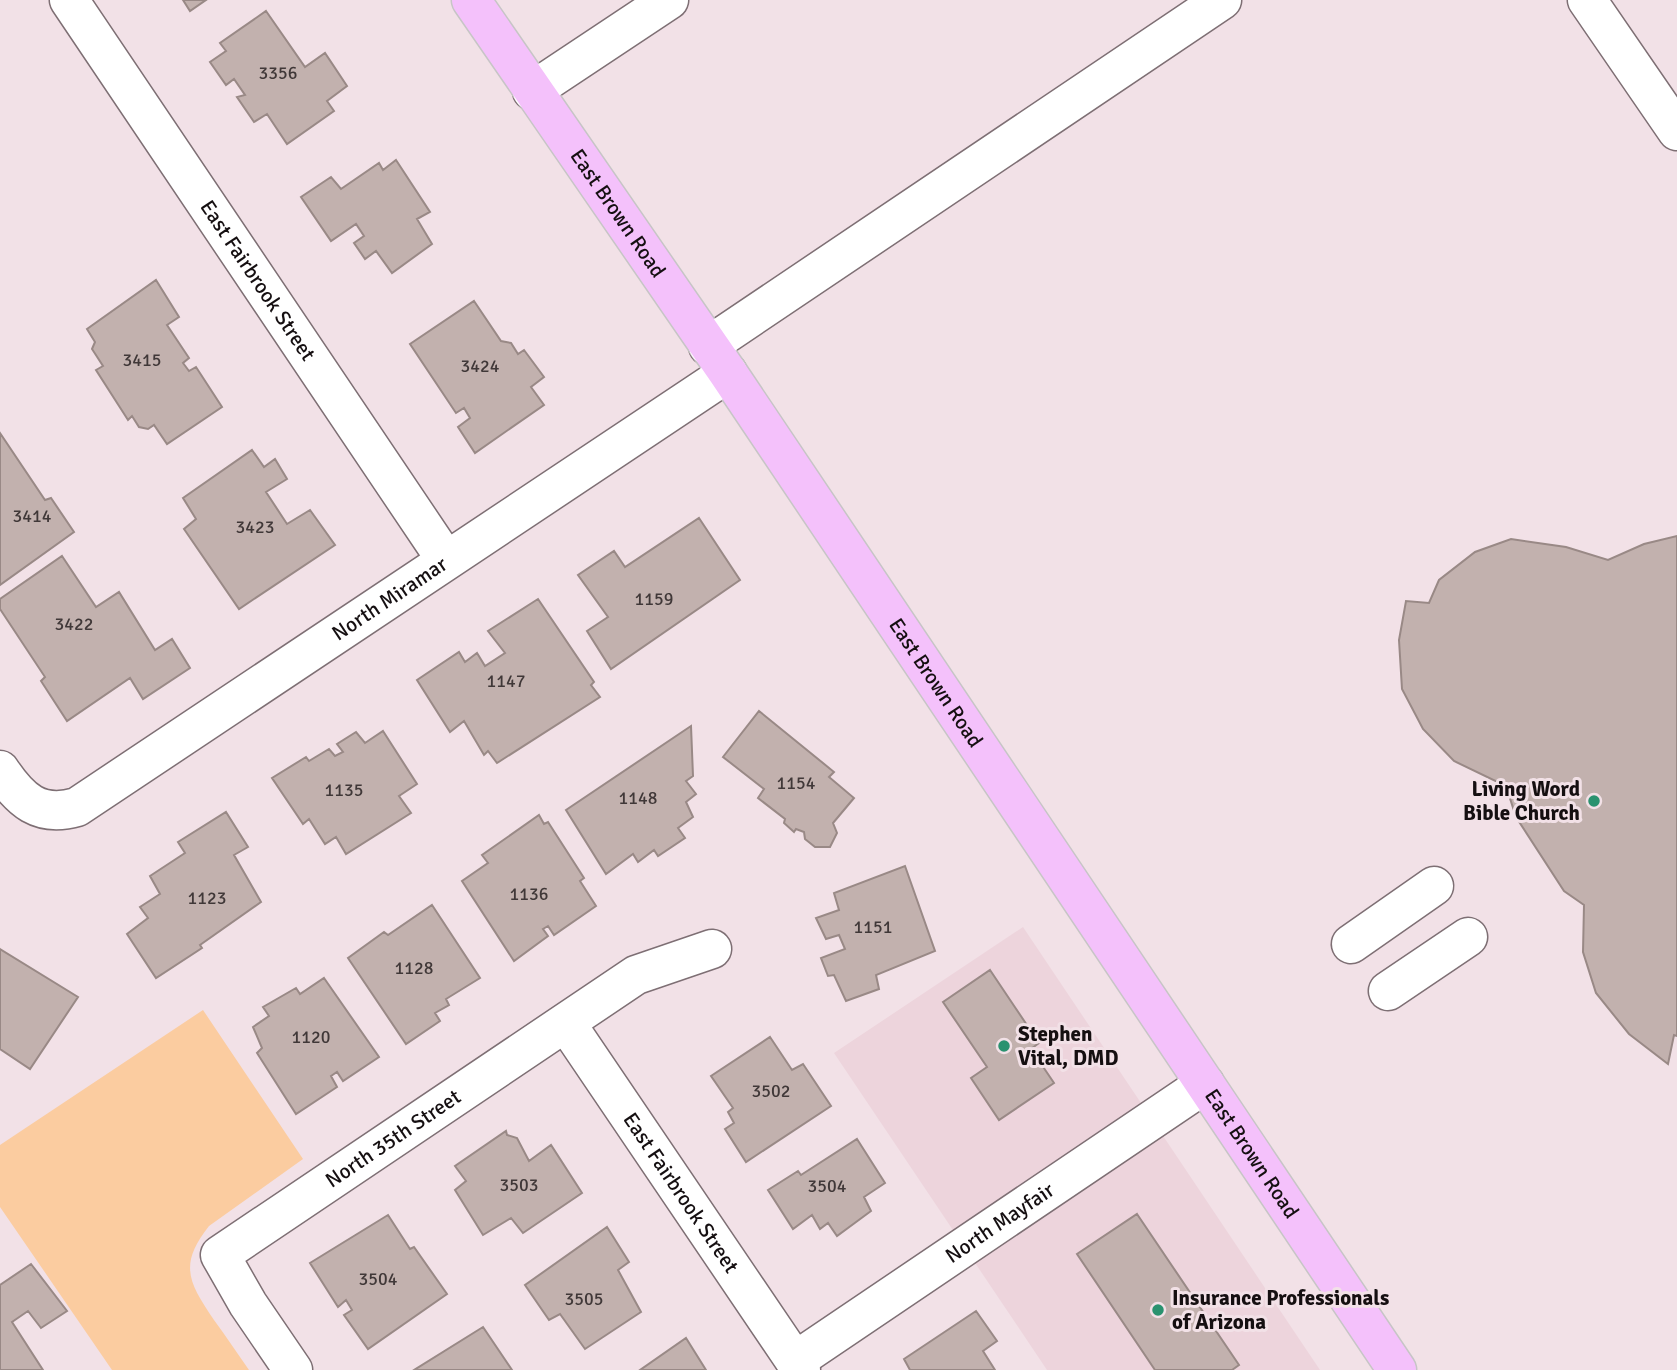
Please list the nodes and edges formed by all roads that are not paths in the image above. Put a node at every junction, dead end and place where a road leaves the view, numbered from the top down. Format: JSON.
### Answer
{"nodes":[{"id":1,"x":69,"y":0,"type":"edge"},
{"id":2,"x":471,"y":0,"type":"edge"},
{"id":3,"x":669,"y":0,"type":"edge"},
{"id":4,"x":1222,"y":0,"type":"edge"},
{"id":5,"x":1587,"y":0,"type":"edge"},
{"id":6,"x":532,"y":91,"type":"junction"},
{"id":7,"x":1677,"y":131,"type":"edge"},
{"id":8,"x":718,"y":360,"type":"junction"},
{"id":9,"x":446,"y":560,"type":"junction"},
{"id":10,"x":0,"y":770,"type":"edge"},
{"id":11,"x":1434,"y":886,"type":"dead end"},
{"id":12,"x":1468,"y":937,"type":"dead end"},
{"id":13,"x":1351,"y":944,"type":"dead end"},
{"id":14,"x":712,"y":949,"type":"dead end"},
{"id":15,"x":1388,"y":991,"type":"dead end"},
{"id":16,"x":566,"y":1023,"type":"junction"},
{"id":17,"x":1205,"y":1084,"type":"junction"},
{"id":18,"x":798,"y":1366,"type":"edge"},
{"id":19,"x":293,"y":1370,"type":"edge"},
{"id":20,"x":1397,"y":1370,"type":"edge"}],
"edges":[{"from":1,"to":9,"type":"street","name":"East Fairbrook Street"},
{"from":2,"to":6,"type":"main road","name":"East Brown Road"},
{"from":3,"to":6,"type":"street"},
{"from":4,"to":8,"type":"street","name":"North Miramar"},
{"from":5,"to":7,"type":"street"},
{"from":6,"to":8,"type":"main road","name":"East Brown Road"},
{"from":8,"to":9,"type":"street","name":"North Miramar"},
{"from":8,"to":17,"type":"main road","name":"East Brown Road"},
{"from":9,"to":10,"type":"street","name":"North Miramar"},
{"from":11,"to":13,"type":"street"},
{"from":12,"to":15,"type":"street"},
{"from":14,"to":16,"type":"street","name":"North 35th Street"},
{"from":16,"to":18,"type":"street","name":"East Fairbrook Street"},
{"from":16,"to":19,"type":"street","name":"North 35th Street"},
{"from":17,"to":18,"type":"street","name":"North Mayfair"},
{"from":17,"to":20,"type":"main road","name":"East Brown Road"}]}
